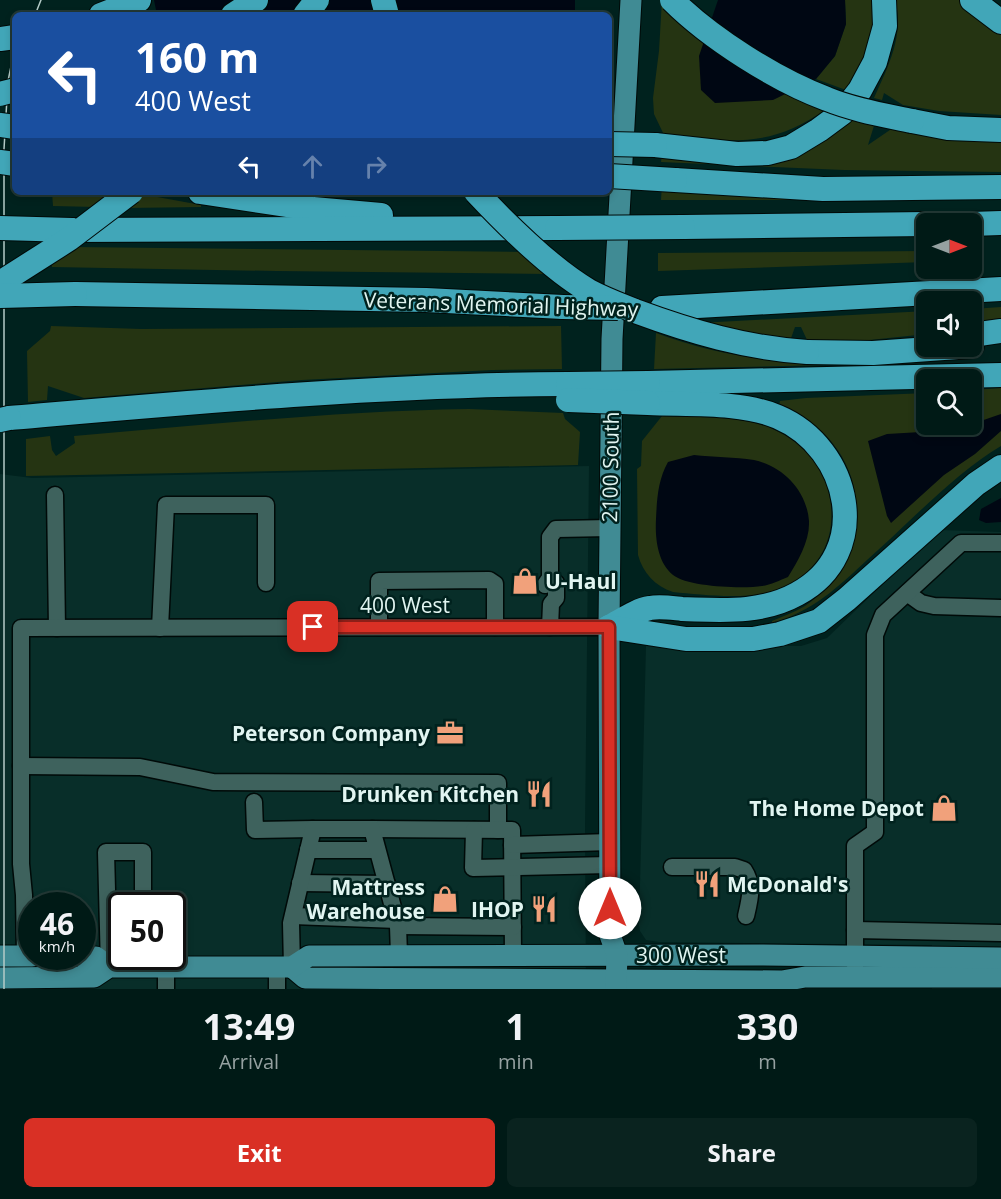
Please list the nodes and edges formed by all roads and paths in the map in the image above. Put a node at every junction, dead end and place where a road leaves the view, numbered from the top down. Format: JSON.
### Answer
{"nodes":[{"id":1,"x":139,"y":0,"type":"edge"},
{"id":2,"x":256,"y":0,"type":"edge"},
{"id":3,"x":317,"y":0,"type":"edge"},
{"id":4,"x":631,"y":0,"type":"edge"},
{"id":5,"x":672,"y":0,"type":"edge"},
{"id":6,"x":884,"y":0,"type":"edge"},
{"id":7,"x":972,"y":0,"type":"edge"},
{"id":8,"x":109,"y":12,"type":"edge"},
{"id":9,"x":238,"y":12,"type":"edge"},
{"id":10,"x":307,"y":12,"type":"edge"},
{"id":11,"x":1001,"y":22,"type":"edge"},
{"id":12,"x":1001,"y":130,"type":"edge"},
{"id":13,"x":612,"y":144,"type":"edge"},
{"id":14,"x":612,"y":176,"type":"edge"},
{"id":15,"x":1001,"y":187,"type":"edge"},
{"id":16,"x":127,"y":195,"type":"edge"},
{"id":17,"x":220,"y":195,"type":"edge"},
{"id":18,"x":479,"y":195,"type":"edge"},
{"id":19,"x":1001,"y":223,"type":"edge"},
{"id":20,"x":916,"y":224,"type":"edge"},
{"id":21,"x":982,"y":224,"type":"edge"},
{"id":22,"x":0,"y":228,"type":"edge"},
{"id":23,"x":557,"y":228,"type":"junction"},
{"id":24,"x":0,"y":283,"type":"edge"},
{"id":25,"x":1001,"y":289,"type":"edge"},
{"id":26,"x":0,"y":296,"type":"edge"},
{"id":27,"x":1001,"y":331,"type":"edge"},
{"id":28,"x":982,"y":334,"type":"edge"},
{"id":29,"x":916,"y":341,"type":"edge"},
{"id":30,"x":1001,"y":345,"type":"edge"},
{"id":31,"x":982,"y":346,"type":"edge"},
{"id":32,"x":916,"y":350,"type":"edge"},
{"id":33,"x":818,"y":352,"type":"junction"},
{"id":34,"x":1001,"y":375,"type":"edge"},
{"id":35,"x":648,"y":393,"type":"junction"},
{"id":36,"x":2,"y":419,"type":"edge"},
{"id":37,"x":1001,"y":467,"type":"edge"},
{"id":38,"x":56,"y":495,"type":"dead end"},
{"id":39,"x":610,"y":528,"type":"junction"},
{"id":40,"x":1001,"y":543,"type":"edge"},
{"id":41,"x":266,"y":583,"type":"dead end"},
{"id":42,"x":907,"y":593,"type":"junction"},
{"id":43,"x":1001,"y":608,"type":"edge"},
{"id":44,"x":379,"y":627,"type":"junction"},
{"id":45,"x":495,"y":627,"type":"junction"},
{"id":46,"x":550,"y":627,"type":"junction"},
{"id":47,"x":609,"y":627,"type":"junction"},
{"id":48,"x":57,"y":628,"type":"junction"},
{"id":49,"x":160,"y":628,"type":"junction"},
{"id":50,"x":21,"y":766,"type":"junction"},
{"id":51,"x":254,"y":802,"type":"dead end"},
{"id":52,"x":313,"y":830,"type":"junction"},
{"id":53,"x":372,"y":830,"type":"junction"},
{"id":54,"x":474,"y":830,"type":"junction"},
{"id":55,"x":498,"y":830,"type":"junction"},
{"id":56,"x":610,"y":842,"type":"junction"},
{"id":57,"x":563,"y":843,"type":"junction"},
{"id":58,"x":512,"y":845,"type":"junction"},
{"id":59,"x":308,"y":850,"type":"junction"},
{"id":60,"x":377,"y":850,"type":"junction"},
{"id":61,"x":610,"y":865,"type":"junction"},
{"id":62,"x":563,"y":866,"type":"junction"},
{"id":63,"x":512,"y":867,"type":"junction"},
{"id":64,"x":672,"y":867,"type":"dead end"},
{"id":65,"x":300,"y":883,"type":"junction"},
{"id":66,"x":387,"y":884,"type":"junction"},
{"id":67,"x":23,"y":892,"type":"edge"},
{"id":68,"x":143,"y":892,"type":"edge"},
{"id":69,"x":292,"y":916,"type":"junction"},
{"id":70,"x":746,"y":916,"type":"dead end"},
{"id":71,"x":398,"y":923,"type":"junction"},
{"id":72,"x":513,"y":927,"type":"junction"},
{"id":73,"x":108,"y":929,"type":"edge"},
{"id":74,"x":855,"y":930,"type":"junction"},
{"id":75,"x":997,"y":933,"type":"edge"},
{"id":76,"x":613,"y":945,"type":"junction"},
{"id":77,"x":399,"y":955,"type":"junction"},
{"id":78,"x":513,"y":955,"type":"junction"},
{"id":79,"x":594,"y":955,"type":"junction"},
{"id":80,"x":0,"y":956,"type":"edge"},
{"id":81,"x":18,"y":956,"type":"edge"},
{"id":82,"x":96,"y":957,"type":"edge"},
{"id":83,"x":855,"y":958,"type":"junction"},
{"id":84,"x":1001,"y":958,"type":"edge"},
{"id":85,"x":108,"y":966,"type":"edge"},
{"id":86,"x":186,"y":967,"type":"edge"},
{"id":87,"x":284,"y":967,"type":"junction"},
{"id":88,"x":108,"y":968,"type":"edge"},
{"id":89,"x":166,"y":970,"type":"edge"},
{"id":90,"x":805,"y":977,"type":"junction"},
{"id":91,"x":1001,"y":977,"type":"edge"},
{"id":92,"x":0,"y":978,"type":"edge"},
{"id":93,"x":844,"y":983,"type":"edge"},
{"id":94,"x":882,"y":983,"type":"edge"},
{"id":95,"x":593,"y":984,"type":"edge"},
{"id":96,"x":616,"y":984,"type":"edge"},
{"id":97,"x":716,"y":985,"type":"edge"},
{"id":98,"x":782,"y":985,"type":"edge"},
{"id":99,"x":166,"y":989,"type":"edge"},
{"id":100,"x":277,"y":989,"type":"edge"}],
"edges":[{"from":1,"to":8,"type":"highway"},
{"from":2,"to":9,"type":"highway"},
{"from":3,"to":10,"type":"highway"},
{"from":4,"to":39,"type":"main road","name":"2100 South"},
{"from":5,"to":12,"type":"highway","bridge":true},
{"from":6,"to":13,"type":"highway","bridge":true},
{"from":7,"to":11,"type":"highway"},
{"from":14,"to":15,"type":"highway","bridge":true},
{"from":16,"to":24,"type":"highway","bridge":true},
{"from":17,"to":23,"type":"highway"},
{"from":18,"to":33,"type":"highway","bridge":true},
{"from":19,"to":21,"type":"highway"},
{"from":20,"to":23,"type":"highway","bridge":true},
{"from":22,"to":23,"type":"highway","bridge":true},
{"from":25,"to":26,"type":"highway","name":"Veterans Memorial Highway","bridge":true},
{"from":27,"to":28,"type":"highway"},
{"from":29,"to":33,"type":"highway"},
{"from":30,"to":31,"type":"highway"},
{"from":32,"to":33,"type":"highway"},
{"from":34,"to":35,"type":"highway"},
{"from":35,"to":36,"type":"highway","bridge":true},
{"from":35,"to":47,"type":"highway"},
{"from":37,"to":47,"type":"highway"},
{"from":38,"to":48,"type":"street"},
{"from":39,"to":46,"type":"street"},
{"from":39,"to":47,"type":"main road","name":"2100 South"},
{"from":40,"to":42,"type":"street"},
{"from":41,"to":49,"type":"street"},
{"from":42,"to":43,"type":"street"},
{"from":42,"to":74,"type":"street"},
{"from":44,"to":45,"type":"street","name":"400 West"},
{"from":44,"to":45,"type":"street"},
{"from":44,"to":49,"type":"street","name":"400 West"},
{"from":45,"to":46,"type":"street","name":"400 West"},
{"from":46,"to":47,"type":"street","name":"400 West"},
{"from":47,"to":56,"type":"main road","name":"2100 South"},
{"from":48,"to":49,"type":"street","name":"400 West"},
{"from":48,"to":50,"type":"street","name":"400 West"},
{"from":50,"to":55,"type":"street"},
{"from":50,"to":67,"type":"street"},
{"from":51,"to":52,"type":"street"},
{"from":52,"to":53,"type":"street"},
{"from":52,"to":59,"type":"street"},
{"from":53,"to":54,"type":"street"},
{"from":53,"to":60,"type":"street"},
{"from":54,"to":55,"type":"street"},
{"from":54,"to":63,"type":"street"},
{"from":55,"to":58,"type":"street"},
{"from":56,"to":57,"type":"street"},
{"from":56,"to":61,"type":"main road","name":"2100 South"},
{"from":57,"to":58,"type":"street"},
{"from":57,"to":62,"type":"street"},
{"from":58,"to":63,"type":"street"},
{"from":59,"to":60,"type":"street"},
{"from":59,"to":65,"type":"street"},
{"from":60,"to":66,"type":"street"},
{"from":61,"to":62,"type":"street"},
{"from":61,"to":76,"type":"main road","name":"2100 South"},
{"from":62,"to":63,"type":"street"},
{"from":63,"to":72,"type":"street"},
{"from":64,"to":70,"type":"street"},
{"from":65,"to":66,"type":"street"},
{"from":65,"to":69,"type":"street"},
{"from":66,"to":71,"type":"street"},
{"from":68,"to":73,"type":"street"},
{"from":69,"to":71,"type":"street"},
{"from":69,"to":87,"type":"street"},
{"from":71,"to":72,"type":"street"},
{"from":71,"to":77,"type":"street"},
{"from":72,"to":78,"type":"street"},
{"from":74,"to":75,"type":"street"},
{"from":74,"to":83,"type":"street"},
{"from":76,"to":79,"type":"main road"},
{"from":76,"to":83,"type":"main road","name":"300 West"},
{"from":76,"to":96,"type":"main road","name":"2100 South"},
{"from":77,"to":78,"type":"main road","name":"300 West"},
{"from":77,"to":87,"type":"main road","name":"300 West"},
{"from":78,"to":79,"type":"main road","name":"300 West"},
{"from":79,"to":95,"type":"main road"},
{"from":80,"to":81,"type":"main road"},
{"from":82,"to":85,"type":"main road","name":"300 West"},
{"from":83,"to":84,"type":"main road","name":"300 West"},
{"from":83,"to":90,"type":"street"},
{"from":86,"to":87,"type":"main road","name":"300 West"},
{"from":87,"to":95,"type":"main road","name":"300 West"},
{"from":87,"to":100,"type":"street"},
{"from":88,"to":92,"type":"main road","name":"300 West"},
{"from":89,"to":99,"type":"street"},
{"from":90,"to":93,"type":"main road","name":"300 West"},
{"from":90,"to":98,"type":"main road","name":"300 West"},
{"from":91,"to":94,"type":"main road","name":"300 West"},
{"from":93,"to":94,"type":"main road","name":"300 West"},
{"from":95,"to":96,"type":"main road","name":"300 West"},
{"from":96,"to":97,"type":"main road","name":"300 West"},
{"from":97,"to":98,"type":"main road","name":"300 West"}]}
